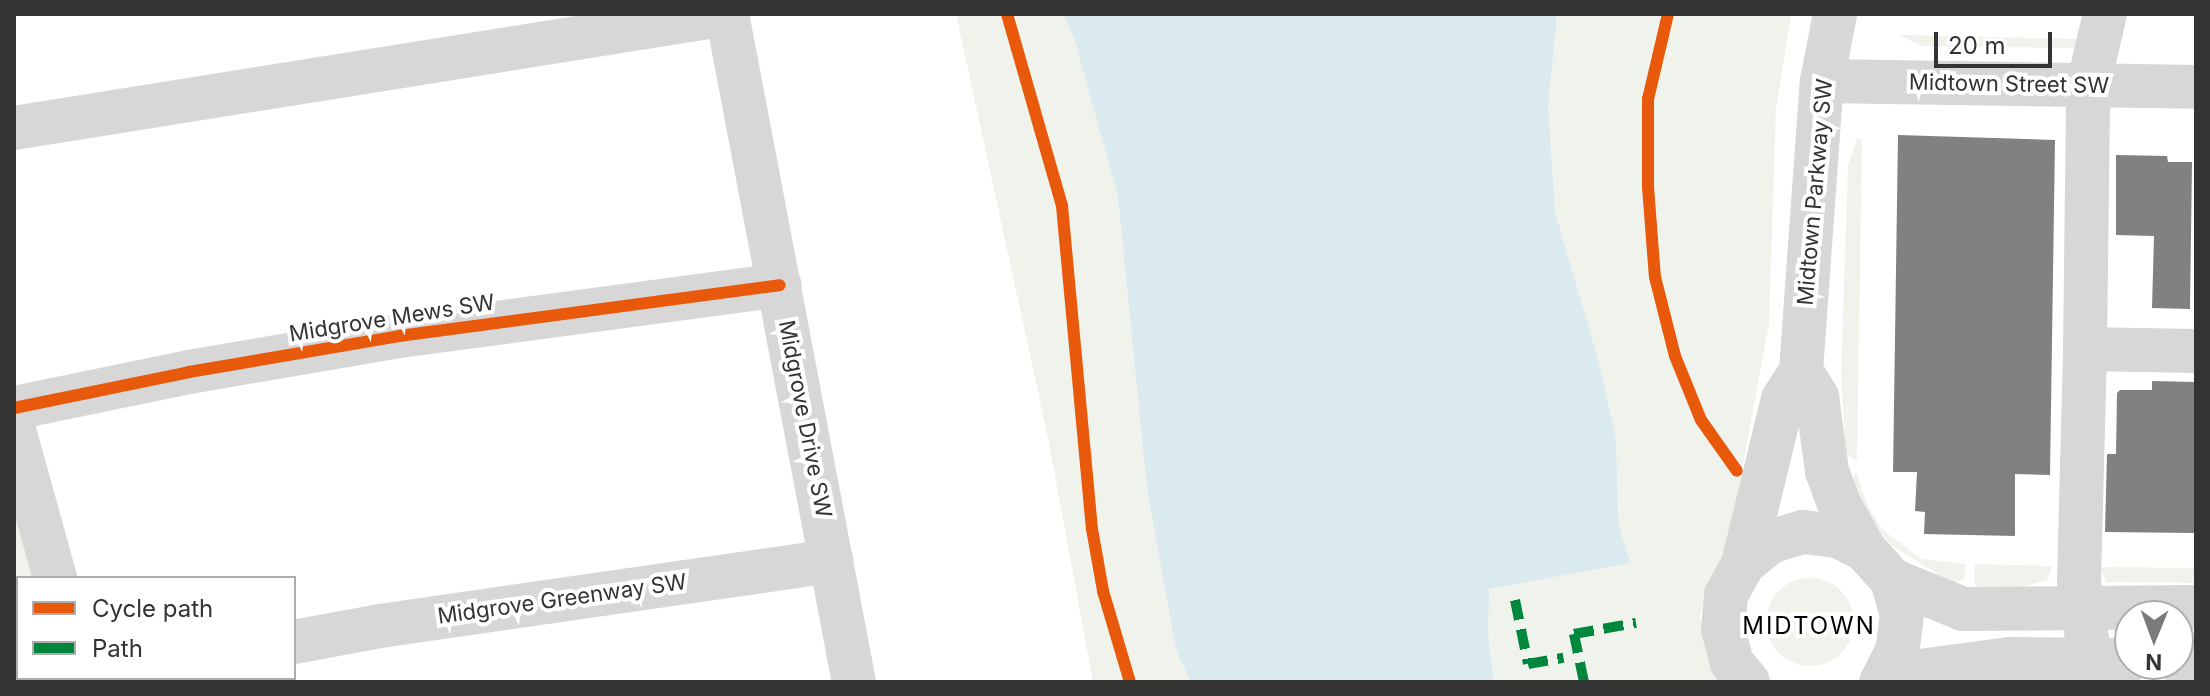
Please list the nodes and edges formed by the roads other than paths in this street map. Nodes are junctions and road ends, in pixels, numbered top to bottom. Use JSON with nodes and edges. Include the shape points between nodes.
{"nodes":[{"id":1,"x":727,"y":14,"type":"edge"},
{"id":2,"x":1835,"y":14,"type":"edge"},
{"id":3,"x":2105,"y":14,"type":"edge"},
{"id":4,"x":1822,"y":81,"type":"junction"},
{"id":5,"x":2088,"y":86,"type":"junction"},
{"id":6,"x":2196,"y":87,"type":"edge"},
{"id":7,"x":14,"y":128,"type":"edge"},
{"id":8,"x":780,"y":285,"type":"junction"},
{"id":9,"x":2085,"y":349,"type":"junction"},
{"id":10,"x":2196,"y":351,"type":"edge"},
{"id":11,"x":1801,"y":371,"type":"junction"},
{"id":12,"x":14,"y":408,"type":"edge"},
{"id":13,"x":14,"y":430,"type":"edge"},
{"id":14,"x":831,"y":561,"type":"junction"},
{"id":15,"x":1743,"y":564,"type":"junction"},
{"id":16,"x":1878,"y":565,"type":"junction"},
{"id":17,"x":54,"y":576,"type":"edge"},
{"id":18,"x":2080,"y":606,"type":"junction"},
{"id":19,"x":2196,"y":607,"type":"edge"},
{"id":20,"x":296,"y":642,"type":"edge"},
{"id":21,"x":2105,"y":667,"type":"edge"},
{"id":22,"x":854,"y":682,"type":"edge"},
{"id":23,"x":1748,"y":682,"type":"edge"},
{"id":24,"x":1881,"y":682,"type":"edge"}],
"edges":[{"from":1,"to":7,"type":"street"},
{"from":1,"to":8,"type":"street","name":"Midgrove Drive SW"},
{"from":2,"to":4,"type":"street","name":"Midtown Parkway SW"},
{"from":3,"to":5,"type":"street"},
{"from":4,"to":5,"type":"street","name":"Midtown Street SW"},
{"from":4,"to":11,"type":"street","name":"Midtown Parkway SW"},
{"from":5,"to":6,"type":"street","name":"Midtown Street SW"},
{"from":5,"to":9,"type":"street"},
{"from":8,"to":12,"type":"street","name":"Midgrove Mews SW","via":[[399,336]]},
{"from":8,"to":14,"type":"street","name":"Midgrove Drive SW"},
{"from":9,"to":10,"type":"street"},
{"from":9,"to":18,"type":"street"},
{"from":11,"to":15,"type":"street","name":"Midtown Parkway SW","via":[[1783,399]]},
{"from":11,"to":16,"type":"street","via":[[1817,397],[1827,471],[1840,506]]},
{"from":13,"to":17,"type":"street"},
{"from":14,"to":20,"type":"street","name":"Midgrove Greenway SW"},
{"from":14,"to":22,"type":"street","name":"Midgrove Drive SW"},
{"from":15,"to":16,"type":"street","via":[[1770,542],[1803,532],[1838,536]]},
{"from":15,"to":23,"type":"street","name":"Midtown Parkway SW","via":[[1726,595],[1723,630],[1732,663]]},
{"from":16,"to":18,"type":"street","via":[[1963,609]]},
{"from":16,"to":24,"type":"street","via":[[1902,614],[1898,649]]},
{"from":18,"to":19,"type":"street"},
{"from":18,"to":21,"type":"street"},
{"from":21,"to":24,"type":"street","via":[[2009,659]]}]}
